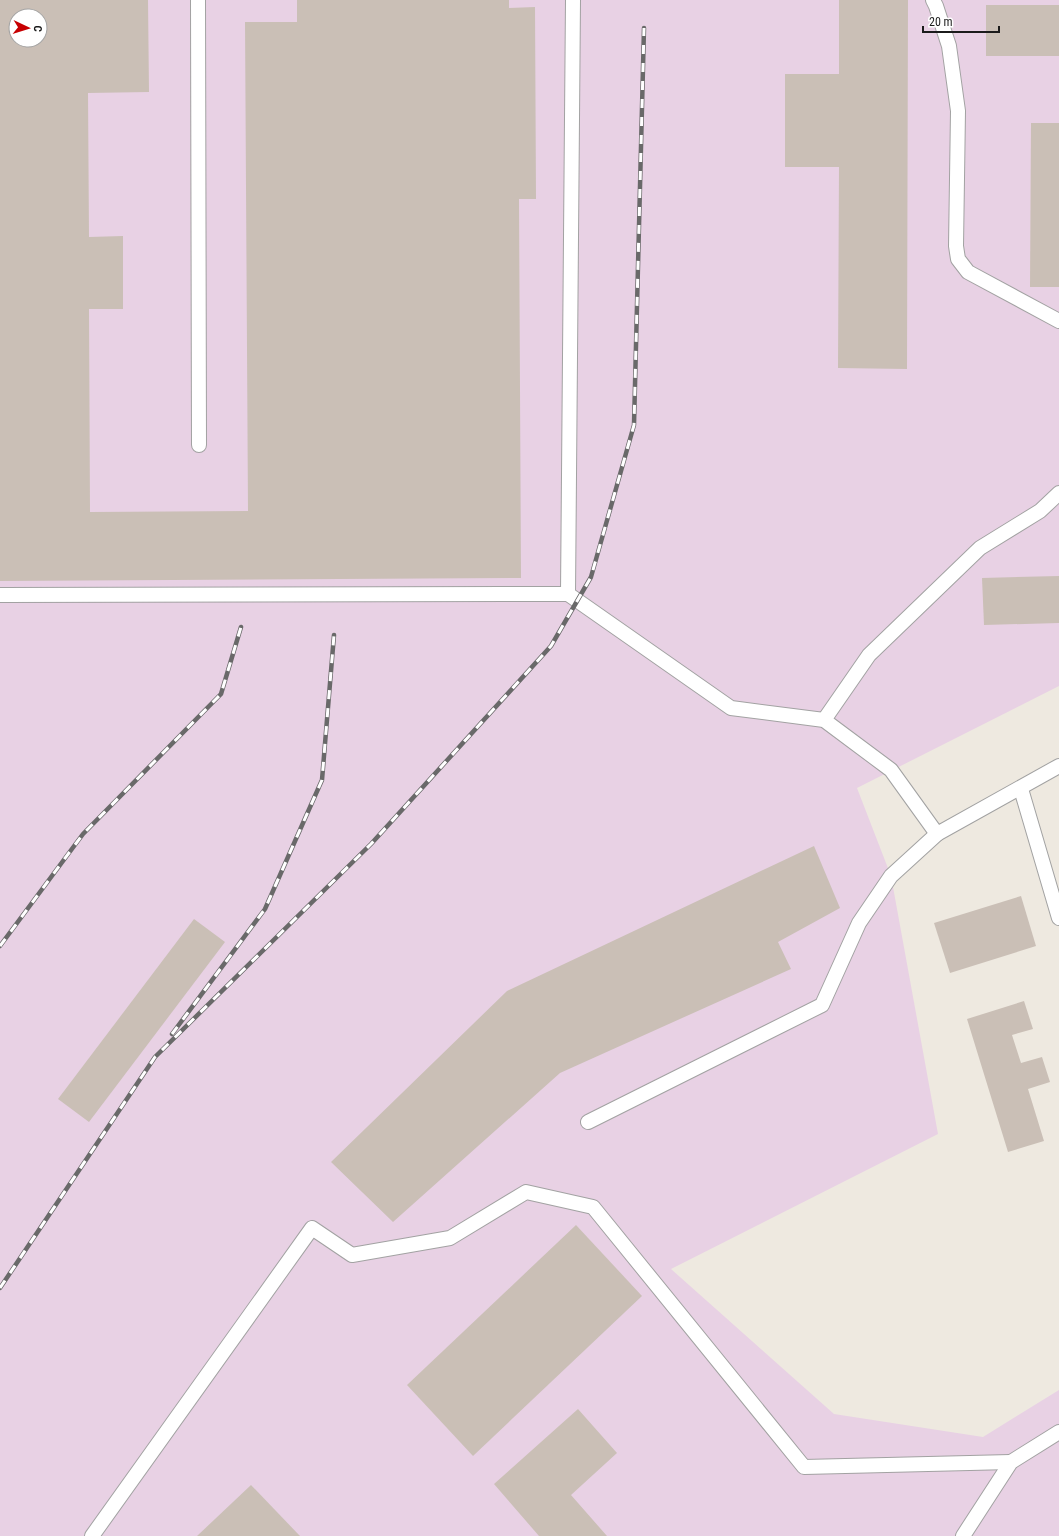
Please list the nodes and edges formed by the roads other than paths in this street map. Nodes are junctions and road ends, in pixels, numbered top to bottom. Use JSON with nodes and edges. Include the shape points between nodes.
{"nodes":[{"id":1,"x":198,"y":0,"type":"edge"},
{"id":2,"x":573,"y":0,"type":"edge"},
{"id":3,"x":933,"y":0,"type":"edge"},
{"id":4,"x":1059,"y":320,"type":"edge"},
{"id":5,"x":199,"y":445,"type":"dead end"},
{"id":6,"x":1059,"y":493,"type":"edge"},
{"id":7,"x":568,"y":594,"type":"junction"},
{"id":8,"x":0,"y":595,"type":"edge"},
{"id":9,"x":824,"y":720,"type":"junction"},
{"id":10,"x":1059,"y":766,"type":"edge"},
{"id":11,"x":1021,"y":789,"type":"junction"},
{"id":12,"x":937,"y":834,"type":"junction"},
{"id":13,"x":1054,"y":882,"type":"edge"},
{"id":14,"x":1059,"y":918,"type":"edge"},
{"id":15,"x":588,"y":1122,"type":"dead end"},
{"id":16,"x":1059,"y":1432,"type":"edge"},
{"id":17,"x":1011,"y":1462,"type":"junction"},
{"id":18,"x":92,"y":1536,"type":"edge"},
{"id":19,"x":963,"y":1536,"type":"edge"}],
"edges":[{"from":1,"to":5,"type":"lane"},
{"from":2,"to":7,"type":"lane"},
{"from":3,"to":4,"type":"lane","via":[[949,46],[958,111],[958,259],[968,272]]},
{"from":6,"to":9,"type":"lane","via":[[1040,511],[974,553],[869,655]]},
{"from":7,"to":8,"type":"lane"},
{"from":7,"to":9,"type":"lane","via":[[731,708]]},
{"from":9,"to":12,"type":"lane","via":[[891,770]]},
{"from":10,"to":11,"type":"lane"},
{"from":11,"to":12,"type":"lane"},
{"from":11,"to":13,"type":"lane"},
{"from":12,"to":15,"type":"lane","via":[[891,876],[859,923],[822,1005]]},
{"from":13,"to":14,"type":"lane"},
{"from":16,"to":17,"type":"lane"},
{"from":17,"to":18,"type":"lane","via":[[804,1467],[593,1207],[526,1192],[450,1238],[352,1256],[312,1228]]},
{"from":17,"to":19,"type":"lane"}]}
